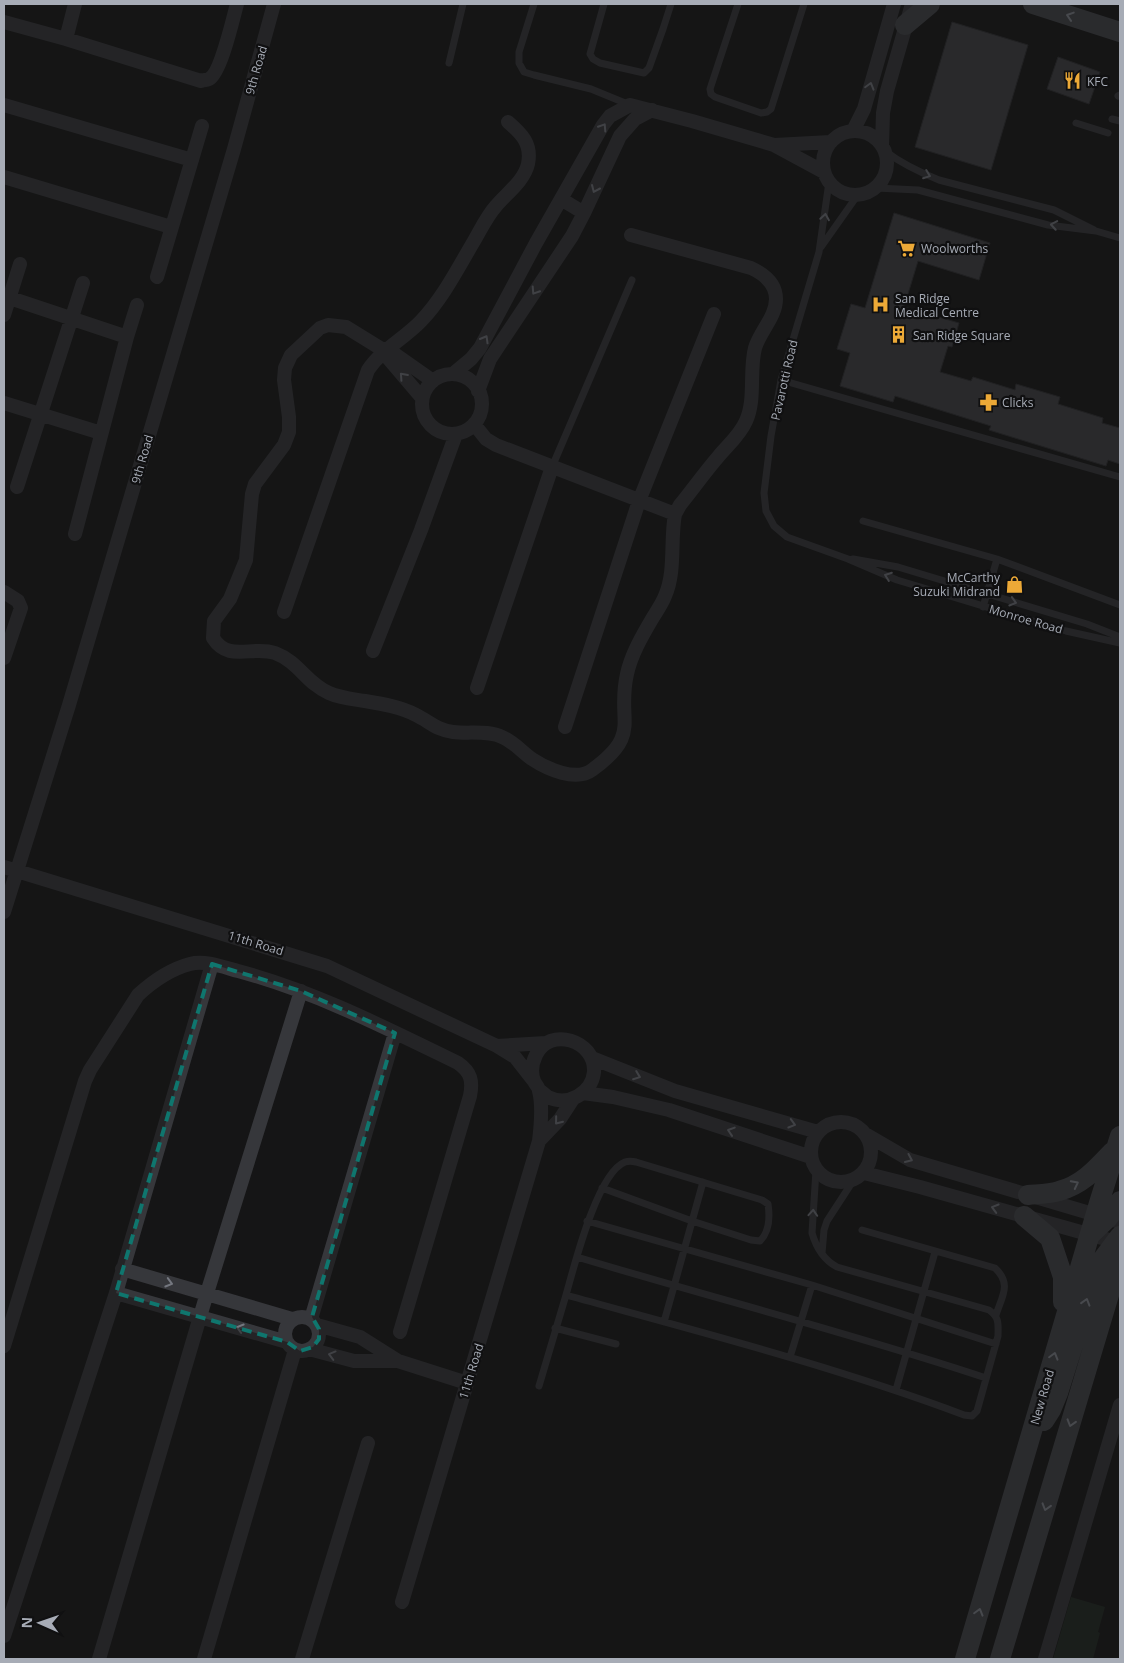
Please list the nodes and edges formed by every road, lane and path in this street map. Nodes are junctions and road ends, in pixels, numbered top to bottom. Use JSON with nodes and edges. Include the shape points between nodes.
{"nodes":[{"id":1,"x":75,"y":4,"type":"edge"},
{"id":2,"x":237,"y":4,"type":"edge"},
{"id":3,"x":274,"y":4,"type":"edge"},
{"id":4,"x":463,"y":4,"type":"edge"},
{"id":5,"x":534,"y":4,"type":"edge"},
{"id":6,"x":604,"y":4,"type":"edge"},
{"id":7,"x":670,"y":4,"type":"edge"},
{"id":8,"x":738,"y":4,"type":"edge"},
{"id":9,"x":804,"y":4,"type":"edge"},
{"id":10,"x":894,"y":4,"type":"edge"},
{"id":11,"x":912,"y":4,"type":"edge"},
{"id":12,"x":930,"y":4,"type":"edge"},
{"id":13,"x":1033,"y":4,"type":"edge"},
{"id":14,"x":4,"y":22,"type":"edge"},
{"id":15,"x":905,"y":25,"type":"junction"},
{"id":16,"x":1120,"y":32,"type":"edge"},
{"id":17,"x":66,"y":39,"type":"junction"},
{"id":18,"x":449,"y":63,"type":"dead end"},
{"id":19,"x":4,"y":105,"type":"edge"},
{"id":20,"x":630,"y":105,"type":"junction"},
{"id":21,"x":652,"y":110,"type":"junction"},
{"id":22,"x":1112,"y":119,"type":"dead end"},
{"id":23,"x":1120,"y":121,"type":"edge"},
{"id":24,"x":508,"y":122,"type":"dead end"},
{"id":25,"x":1076,"y":123,"type":"dead end"},
{"id":26,"x":202,"y":126,"type":"dead end"},
{"id":27,"x":853,"y":131,"type":"junction"},
{"id":28,"x":1108,"y":133,"type":"dead end"},
{"id":29,"x":831,"y":142,"type":"junction"},
{"id":30,"x":774,"y":145,"type":"junction"},
{"id":31,"x":591,"y":147,"type":"junction"},
{"id":32,"x":883,"y":148,"type":"junction"},
{"id":33,"x":610,"y":156,"type":"junction"},
{"id":34,"x":192,"y":160,"type":"junction"},
{"id":35,"x":4,"y":177,"type":"edge"},
{"id":36,"x":826,"y":177,"type":"junction"},
{"id":37,"x":876,"y":188,"type":"junction"},
{"id":38,"x":857,"y":196,"type":"junction"},
{"id":39,"x":561,"y":199,"type":"junction"},
{"id":40,"x":584,"y":213,"type":"junction"},
{"id":41,"x":171,"y":227,"type":"junction"},
{"id":42,"x":1096,"y":231,"type":"junction"},
{"id":43,"x":631,"y":235,"type":"dead end"},
{"id":44,"x":1120,"y":238,"type":"edge"},
{"id":45,"x":819,"y":252,"type":"junction"},
{"id":46,"x":529,"y":257,"type":"junction"},
{"id":47,"x":20,"y":264,"type":"dead end"},
{"id":48,"x":550,"y":269,"type":"junction"},
{"id":49,"x":157,"y":277,"type":"dead end"},
{"id":50,"x":632,"y":280,"type":"dead end"},
{"id":51,"x":83,"y":283,"type":"dead end"},
{"id":52,"x":6,"y":297,"type":"edge"},
{"id":53,"x":137,"y":305,"type":"dead end"},
{"id":54,"x":714,"y":314,"type":"dead end"},
{"id":55,"x":4,"y":315,"type":"edge"},
{"id":56,"x":71,"y":319,"type":"junction"},
{"id":57,"x":127,"y":336,"type":"junction"},
{"id":58,"x":383,"y":351,"type":"junction"},
{"id":59,"x":453,"y":374,"type":"junction"},
{"id":60,"x":781,"y":380,"type":"junction"},
{"id":61,"x":433,"y":381,"type":"junction"},
{"id":62,"x":478,"y":391,"type":"junction"},
{"id":63,"x":422,"y":398,"type":"junction"},
{"id":64,"x":4,"y":403,"type":"edge"},
{"id":65,"x":40,"y":414,"type":"junction"},
{"id":66,"x":474,"y":424,"type":"junction"},
{"id":67,"x":101,"y":433,"type":"junction"},
{"id":68,"x":456,"y":434,"type":"junction"},
{"id":69,"x":552,"y":466,"type":"junction"},
{"id":70,"x":1120,"y":477,"type":"edge"},
{"id":71,"x":17,"y":487,"type":"dead end"},
{"id":72,"x":640,"y":501,"type":"junction"},
{"id":73,"x":766,"y":511,"type":"joint"},
{"id":74,"x":675,"y":514,"type":"junction"},
{"id":75,"x":863,"y":521,"type":"dead end"},
{"id":76,"x":75,"y":534,"type":"dead end"},
{"id":77,"x":848,"y":558,"type":"junction"},
{"id":78,"x":997,"y":560,"type":"junction"},
{"id":79,"x":4,"y":592,"type":"edge"},
{"id":80,"x":987,"y":594,"type":"junction"},
{"id":81,"x":1120,"y":605,"type":"edge"},
{"id":82,"x":983,"y":607,"type":"junction"},
{"id":83,"x":284,"y":612,"type":"dead end"},
{"id":84,"x":1120,"y":637,"type":"edge"},
{"id":85,"x":1120,"y":643,"type":"edge"},
{"id":86,"x":373,"y":650,"type":"dead end"},
{"id":87,"x":4,"y":658,"type":"edge"},
{"id":88,"x":477,"y":688,"type":"dead end"},
{"id":89,"x":566,"y":726,"type":"dead end"},
{"id":90,"x":10,"y":869,"type":"edge"},
{"id":91,"x":4,"y":912,"type":"edge"},
{"id":92,"x":212,"y":964,"type":"junction"},
{"id":93,"x":301,"y":991,"type":"junction"},
{"id":94,"x":395,"y":1033,"type":"junction"},
{"id":95,"x":546,"y":1043,"type":"junction"},
{"id":96,"x":497,"y":1046,"type":"junction"},
{"id":97,"x":592,"y":1058,"type":"junction"},
{"id":98,"x":536,"y":1085,"type":"junction"},
{"id":99,"x":578,"y":1096,"type":"junction"},
{"id":100,"x":818,"y":1132,"type":"junction"},
{"id":101,"x":866,"y":1135,"type":"junction"},
{"id":102,"x":539,"y":1140,"type":"junction"},
{"id":103,"x":1119,"y":1141,"type":"edge"},
{"id":104,"x":813,"y":1164,"type":"junction"},
{"id":105,"x":858,"y":1177,"type":"junction"},
{"id":106,"x":703,"y":1182,"type":"junction"},
{"id":107,"x":602,"y":1188,"type":"junction"},
{"id":108,"x":1028,"y":1195,"type":"junction"},
{"id":109,"x":1120,"y":1201,"type":"edge"},
{"id":110,"x":1024,"y":1216,"type":"junction"},
{"id":111,"x":1108,"y":1218,"type":"edge"},
{"id":112,"x":588,"y":1221,"type":"junction"},
{"id":113,"x":692,"y":1221,"type":"junction"},
{"id":114,"x":862,"y":1230,"type":"dead end"},
{"id":115,"x":1090,"y":1235,"type":"junction"},
{"id":116,"x":1119,"y":1244,"type":"edge"},
{"id":117,"x":684,"y":1250,"type":"junction"},
{"id":118,"x":935,"y":1252,"type":"junction"},
{"id":119,"x":822,"y":1254,"type":"junction"},
{"id":120,"x":577,"y":1257,"type":"junction"},
{"id":121,"x":122,"y":1269,"type":"junction"},
{"id":122,"x":812,"y":1285,"type":"junction"},
{"id":123,"x":674,"y":1286,"type":"junction"},
{"id":124,"x":923,"y":1291,"type":"junction"},
{"id":125,"x":116,"y":1293,"type":"junction"},
{"id":126,"x":207,"y":1293,"type":"junction"},
{"id":127,"x":566,"y":1295,"type":"junction"},
{"id":128,"x":996,"y":1315,"type":"junction"},
{"id":129,"x":201,"y":1316,"type":"junction"},
{"id":130,"x":916,"y":1318,"type":"junction"},
{"id":131,"x":292,"y":1319,"type":"junction"},
{"id":132,"x":801,"y":1321,"type":"junction"},
{"id":133,"x":314,"y":1322,"type":"junction"},
{"id":134,"x":664,"y":1322,"type":"junction"},
{"id":135,"x":1063,"y":1324,"type":"junction"},
{"id":136,"x":555,"y":1328,"type":"junction"},
{"id":137,"x":400,"y":1332,"type":"dead end"},
{"id":138,"x":616,"y":1344,"type":"dead end"},
{"id":139,"x":996,"y":1344,"type":"junction"},
{"id":140,"x":4,"y":1346,"type":"edge"},
{"id":141,"x":297,"y":1347,"type":"junction"},
{"id":142,"x":907,"y":1352,"type":"junction"},
{"id":143,"x":790,"y":1357,"type":"junction"},
{"id":144,"x":398,"y":1361,"type":"junction"},
{"id":145,"x":986,"y":1378,"type":"junction"},
{"id":146,"x":467,"y":1383,"type":"junction"},
{"id":147,"x":539,"y":1386,"type":"dead end"},
{"id":148,"x":896,"y":1390,"type":"junction"},
{"id":149,"x":1120,"y":1405,"type":"edge"},
{"id":150,"x":368,"y":1443,"type":"dead end"},
{"id":151,"x":1028,"y":1443,"type":"junction"},
{"id":152,"x":402,"y":1602,"type":"dead end"},
{"id":153,"x":4,"y":1636,"type":"edge"},
{"id":154,"x":99,"y":1659,"type":"edge"},
{"id":155,"x":204,"y":1659,"type":"edge"},
{"id":156,"x":302,"y":1659,"type":"edge"},
{"id":157,"x":965,"y":1659,"type":"edge"},
{"id":158,"x":1000,"y":1659,"type":"edge"},
{"id":159,"x":1045,"y":1659,"type":"edge"}],
"edges":[{"from":1,"to":17,"type":"street"},
{"from":2,"to":17,"type":"street","via":[[221,60],[209,80],[190,79]]},
{"from":3,"to":90,"type":"street","name":"9th Road","via":[[74,686]]},
{"from":4,"to":18,"type":"lane"},
{"from":5,"to":20,"type":"lane","via":[[519,52],[519,64],[524,72],[591,89]]},
{"from":6,"to":7,"type":"lane","via":[[590,54],[592,60],[644,73],[649,68]]},
{"from":8,"to":9,"type":"lane","via":[[710,90],[715,97],[761,113],[771,109]]},
{"from":27,"to":10,"type":"street","one_way":true,"via":[[864,109]]},
{"from":11,"to":15,"type":"street"},
{"from":12,"to":15,"type":"main road"},
{"from":16,"to":13,"type":"main road","one_way":true},
{"from":14,"to":17,"type":"street"},
{"from":15,"to":32,"type":"street","via":[[886,91]]},
{"from":19,"to":34,"type":"street"},
{"from":20,"to":21,"type":"street"},
{"from":31,"to":20,"type":"street","one_way":true,"via":[[610,116]]},
{"from":21,"to":30,"type":"street"},
{"from":21,"to":33,"type":"street","via":[[628,125]]},
{"from":22,"to":23,"type":"lane"},
{"from":24,"to":58,"type":"street","via":[[524,137],[529,147],[525,172],[491,212],[431,309],[410,332]]},
{"from":25,"to":28,"type":"lane"},
{"from":26,"to":34,"type":"street"},
{"from":27,"to":29,"type":"street","via":[[837,136]]},
{"from":27,"to":32,"type":"street","via":[[870,135]]},
{"from":29,"to":30,"type":"street"},
{"from":29,"to":36,"type":"street","via":[[823,162]]},
{"from":30,"to":36,"type":"street"},
{"from":31,"to":33,"type":"street"},
{"from":31,"to":39,"type":"street"},
{"from":32,"to":37,"type":"street","via":[[886,171]]},
{"from":32,"to":42,"type":"lane","one_way":true,"via":[[921,173],[1054,210]]},
{"from":33,"to":40,"type":"street","one_way":true},
{"from":34,"to":41,"type":"street"},
{"from":35,"to":41,"type":"street"},
{"from":36,"to":38,"type":"street","via":[[837,190]]},
{"from":45,"to":36,"type":"lane","name":"Pavarotti Road","one_way":true},
{"from":37,"to":38,"type":"street"},
{"from":42,"to":37,"type":"lane","one_way":true,"via":[[1048,225],[918,190]]},
{"from":38,"to":45,"type":"lane","name":"Pavarotti Road"},
{"from":39,"to":40,"type":"street"},
{"from":39,"to":46,"type":"street"},
{"from":40,"to":48,"type":"street"},
{"from":41,"to":49,"type":"street"},
{"from":42,"to":44,"type":"lane"},
{"from":43,"to":74,"type":"street","via":[[751,268],[769,279],[776,298],[756,348],[750,410],[746,420]]},
{"from":45,"to":60,"type":"lane","name":"Pavarotti Road"},
{"from":46,"to":48,"type":"street"},
{"from":59,"to":46,"type":"street","one_way":true,"via":[[480,348]]},
{"from":47,"to":52,"type":"street"},
{"from":48,"to":62,"type":"street","one_way":true,"via":[[490,359]]},
{"from":50,"to":69,"type":"lane"},
{"from":51,"to":56,"type":"street"},
{"from":52,"to":55,"type":"street"},
{"from":52,"to":56,"type":"street"},
{"from":53,"to":57,"type":"street"},
{"from":54,"to":72,"type":"street"},
{"from":56,"to":57,"type":"street"},
{"from":56,"to":65,"type":"street"},
{"from":57,"to":67,"type":"street"},
{"from":58,"to":61,"type":"street"},
{"from":63,"to":58,"type":"street","one_way":true},
{"from":58,"to":74,"type":"street","via":[[346,326],[337,324],[320,328],[291,355],[284,368],[289,432],[284,445],[255,484],[246,560],[230,599],[214,621],[213,638],[222,649],[272,652],[294,663],[310,682],[332,694],[390,706],[451,732],[501,736],[531,759],[563,773],[590,772],[614,752],[624,735],[627,673],[633,655],[665,596],[670,576]]},
{"from":58,"to":83,"type":"street","via":[[365,378]]},
{"from":59,"to":61,"type":"street"},
{"from":59,"to":62,"type":"street","via":[[468,379]]},
{"from":60,"to":70,"type":"lane"},
{"from":60,"to":73,"type":"lane","name":"Pavarotti Road","via":[[766,473]]},
{"from":61,"to":63,"type":"street"},
{"from":62,"to":66,"type":"street","via":[[481,408]]},
{"from":63,"to":68,"type":"street","via":[[428,422],[440,432]]},
{"from":64,"to":65,"type":"street"},
{"from":65,"to":67,"type":"street"},
{"from":65,"to":71,"type":"street"},
{"from":66,"to":68,"type":"street"},
{"from":66,"to":69,"type":"street","via":[[490,442]]},
{"from":67,"to":76,"type":"street"},
{"from":68,"to":86,"type":"street"},
{"from":69,"to":72,"type":"street"},
{"from":69,"to":88,"type":"street"},
{"from":72,"to":74,"type":"street"},
{"from":72,"to":89,"type":"street"},
{"from":73,"to":77,"type":"lane","name":"Monroe Road","via":[[774,526],[787,537]]},
{"from":75,"to":78,"type":"lane"},
{"from":77,"to":80,"type":"lane","name":"Monroe Road","via":[[898,567]]},
{"from":82,"to":77,"type":"lane","name":"Monroe Road","one_way":true,"via":[[897,580]]},
{"from":78,"to":80,"type":"lane"},
{"from":78,"to":81,"type":"lane"},
{"from":79,"to":87,"type":"street","via":[[18,601],[21,608]]},
{"from":80,"to":82,"type":"lane"},
{"from":80,"to":84,"type":"lane","name":"Monroe Road","one_way":true},
{"from":82,"to":85,"type":"lane","name":"Monroe Road"},
{"from":90,"to":91,"type":"street","name":"9th Road"},
{"from":90,"to":96,"type":"street","name":"11th Road","via":[[327,966]]},
{"from":92,"to":93,"type":"street"},
{"from":92,"to":121,"type":"street"},
{"from":92,"to":140,"type":"street","via":[[189,964],[148,986],[138,995],[90,1070]]},
{"from":93,"to":94,"type":"street"},
{"from":93,"to":126,"type":"street"},
{"from":94,"to":133,"type":"street"},
{"from":94,"to":137,"type":"street","via":[[466,1069],[472,1086]]},
{"from":95,"to":96,"type":"street","name":"11th Road"},
{"from":95,"to":97,"type":"street","via":[[559,1038],[572,1040],[584,1047]]},
{"from":95,"to":98,"type":"street","via":[[536,1053],[532,1066]]},
{"from":96,"to":98,"type":"street","name":"11th Road","via":[[515,1057]]},
{"from":97,"to":99,"type":"street","via":[[594,1071],[591,1083]]},
{"from":97,"to":100,"type":"street","one_way":true,"via":[[675,1091]]},
{"from":98,"to":99,"type":"street","via":[[549,1098],[561,1101]]},
{"from":98,"to":102,"type":"street","name":"11th Road","via":[[541,1128]]},
{"from":99,"to":102,"type":"street","name":"11th Road","one_way":true},
{"from":104,"to":99,"type":"street","one_way":true,"via":[[669,1110],[613,1096]]},
{"from":100,"to":101,"type":"street","via":[[830,1124],[843,1122],[856,1126]]},
{"from":100,"to":104,"type":"street","via":[[812,1144]]},
{"from":101,"to":105,"type":"street","via":[[872,1148],[871,1161]]},
{"from":101,"to":108,"type":"street","one_way":true,"via":[[910,1160]]},
{"from":102,"to":146,"type":"street","name":"11th Road"},
{"from":108,"to":103,"type":"main road","one_way":true,"via":[[1059,1191],[1077,1184],[1092,1174]]},
{"from":103,"to":111,"type":"main road"},
{"from":104,"to":105,"type":"street","via":[[826,1179],[839,1184]]},
{"from":119,"to":104,"type":"lane","one_way":true,"via":[[812,1233]]},
{"from":110,"to":105,"type":"street","one_way":true,"via":[[904,1182]]},
{"from":105,"to":119,"type":"lane","via":[[824,1230]]},
{"from":106,"to":107,"type":"lane","via":[[626,1161],[618,1166]]},
{"from":106,"to":113,"type":"lane"},
{"from":106,"to":113,"type":"lane","via":[[768,1204],[766,1235],[760,1241],[751,1240]]},
{"from":107,"to":112,"type":"lane"},
{"from":107,"to":113,"type":"lane"},
{"from":108,"to":111,"type":"street"},
{"from":109,"to":111,"type":"main road"},
{"from":110,"to":115,"type":"street"},
{"from":110,"to":135,"type":"main road","via":[[1050,1238],[1059,1262],[1063,1277]]},
{"from":111,"to":115,"type":"main road"},
{"from":112,"to":117,"type":"lane"},
{"from":112,"to":120,"type":"lane"},
{"from":113,"to":117,"type":"lane"},
{"from":114,"to":118,"type":"lane"},
{"from":115,"to":116,"type":"street"},
{"from":115,"to":135,"type":"main road","name":"New Road"},
{"from":151,"to":116,"type":"main road","one_way":true,"via":[[1058,1394],[1102,1260]]},
{"from":116,"to":158,"type":"main road","one_way":true},
{"from":117,"to":122,"type":"lane"},
{"from":117,"to":123,"type":"lane"},
{"from":118,"to":124,"type":"lane"},
{"from":118,"to":128,"type":"lane","via":[[995,1268],[1003,1276],[1006,1284]]},
{"from":119,"to":124,"type":"lane","via":[[836,1267]]},
{"from":120,"to":123,"type":"lane"},
{"from":120,"to":127,"type":"lane"},
{"from":121,"to":125,"type":"street"},
{"from":121,"to":126,"type":"street","one_way":true},
{"from":122,"to":130,"type":"lane"},
{"from":122,"to":132,"type":"lane"},
{"from":123,"to":132,"type":"lane"},
{"from":123,"to":134,"type":"lane"},
{"from":124,"to":128,"type":"lane","via":[[989,1310]]},
{"from":124,"to":130,"type":"lane"},
{"from":125,"to":129,"type":"street"},
{"from":125,"to":153,"type":"street"},
{"from":126,"to":129,"type":"street"},
{"from":126,"to":131,"type":"street"},
{"from":127,"to":134,"type":"lane"},
{"from":127,"to":136,"type":"lane"},
{"from":128,"to":139,"type":"lane"},
{"from":141,"to":129,"type":"street","one_way":true},
{"from":129,"to":154,"type":"street"},
{"from":130,"to":139,"type":"lane"},
{"from":130,"to":142,"type":"lane"},
{"from":131,"to":133,"type":"street","via":[[302,1316]]},
{"from":131,"to":141,"type":"street","via":[[286,1327],[285,1337]]},
{"from":132,"to":142,"type":"lane"},
{"from":132,"to":143,"type":"lane"},
{"from":133,"to":141,"type":"street","via":[[319,1329],[319,1339],[313,1347]]},
{"from":133,"to":144,"type":"street","via":[[360,1337]]},
{"from":134,"to":143,"type":"lane"},
{"from":151,"to":135,"type":"main road","name":"New Road","one_way":true},
{"from":136,"to":138,"type":"lane"},
{"from":136,"to":147,"type":"lane"},
{"from":139,"to":145,"type":"lane"},
{"from":144,"to":141,"type":"street","one_way":true,"via":[[354,1361]]},
{"from":141,"to":155,"type":"street"},
{"from":142,"to":145,"type":"lane"},
{"from":142,"to":148,"type":"lane"},
{"from":143,"to":148,"type":"lane"},
{"from":144,"to":146,"type":"street"},
{"from":145,"to":148,"type":"lane","via":[[977,1411],[972,1416]]},
{"from":146,"to":152,"type":"street","name":"11th Road"},
{"from":149,"to":159,"type":"street"},
{"from":150,"to":156,"type":"street"},
{"from":157,"to":151,"type":"main road","name":"New Road","one_way":true}]}
